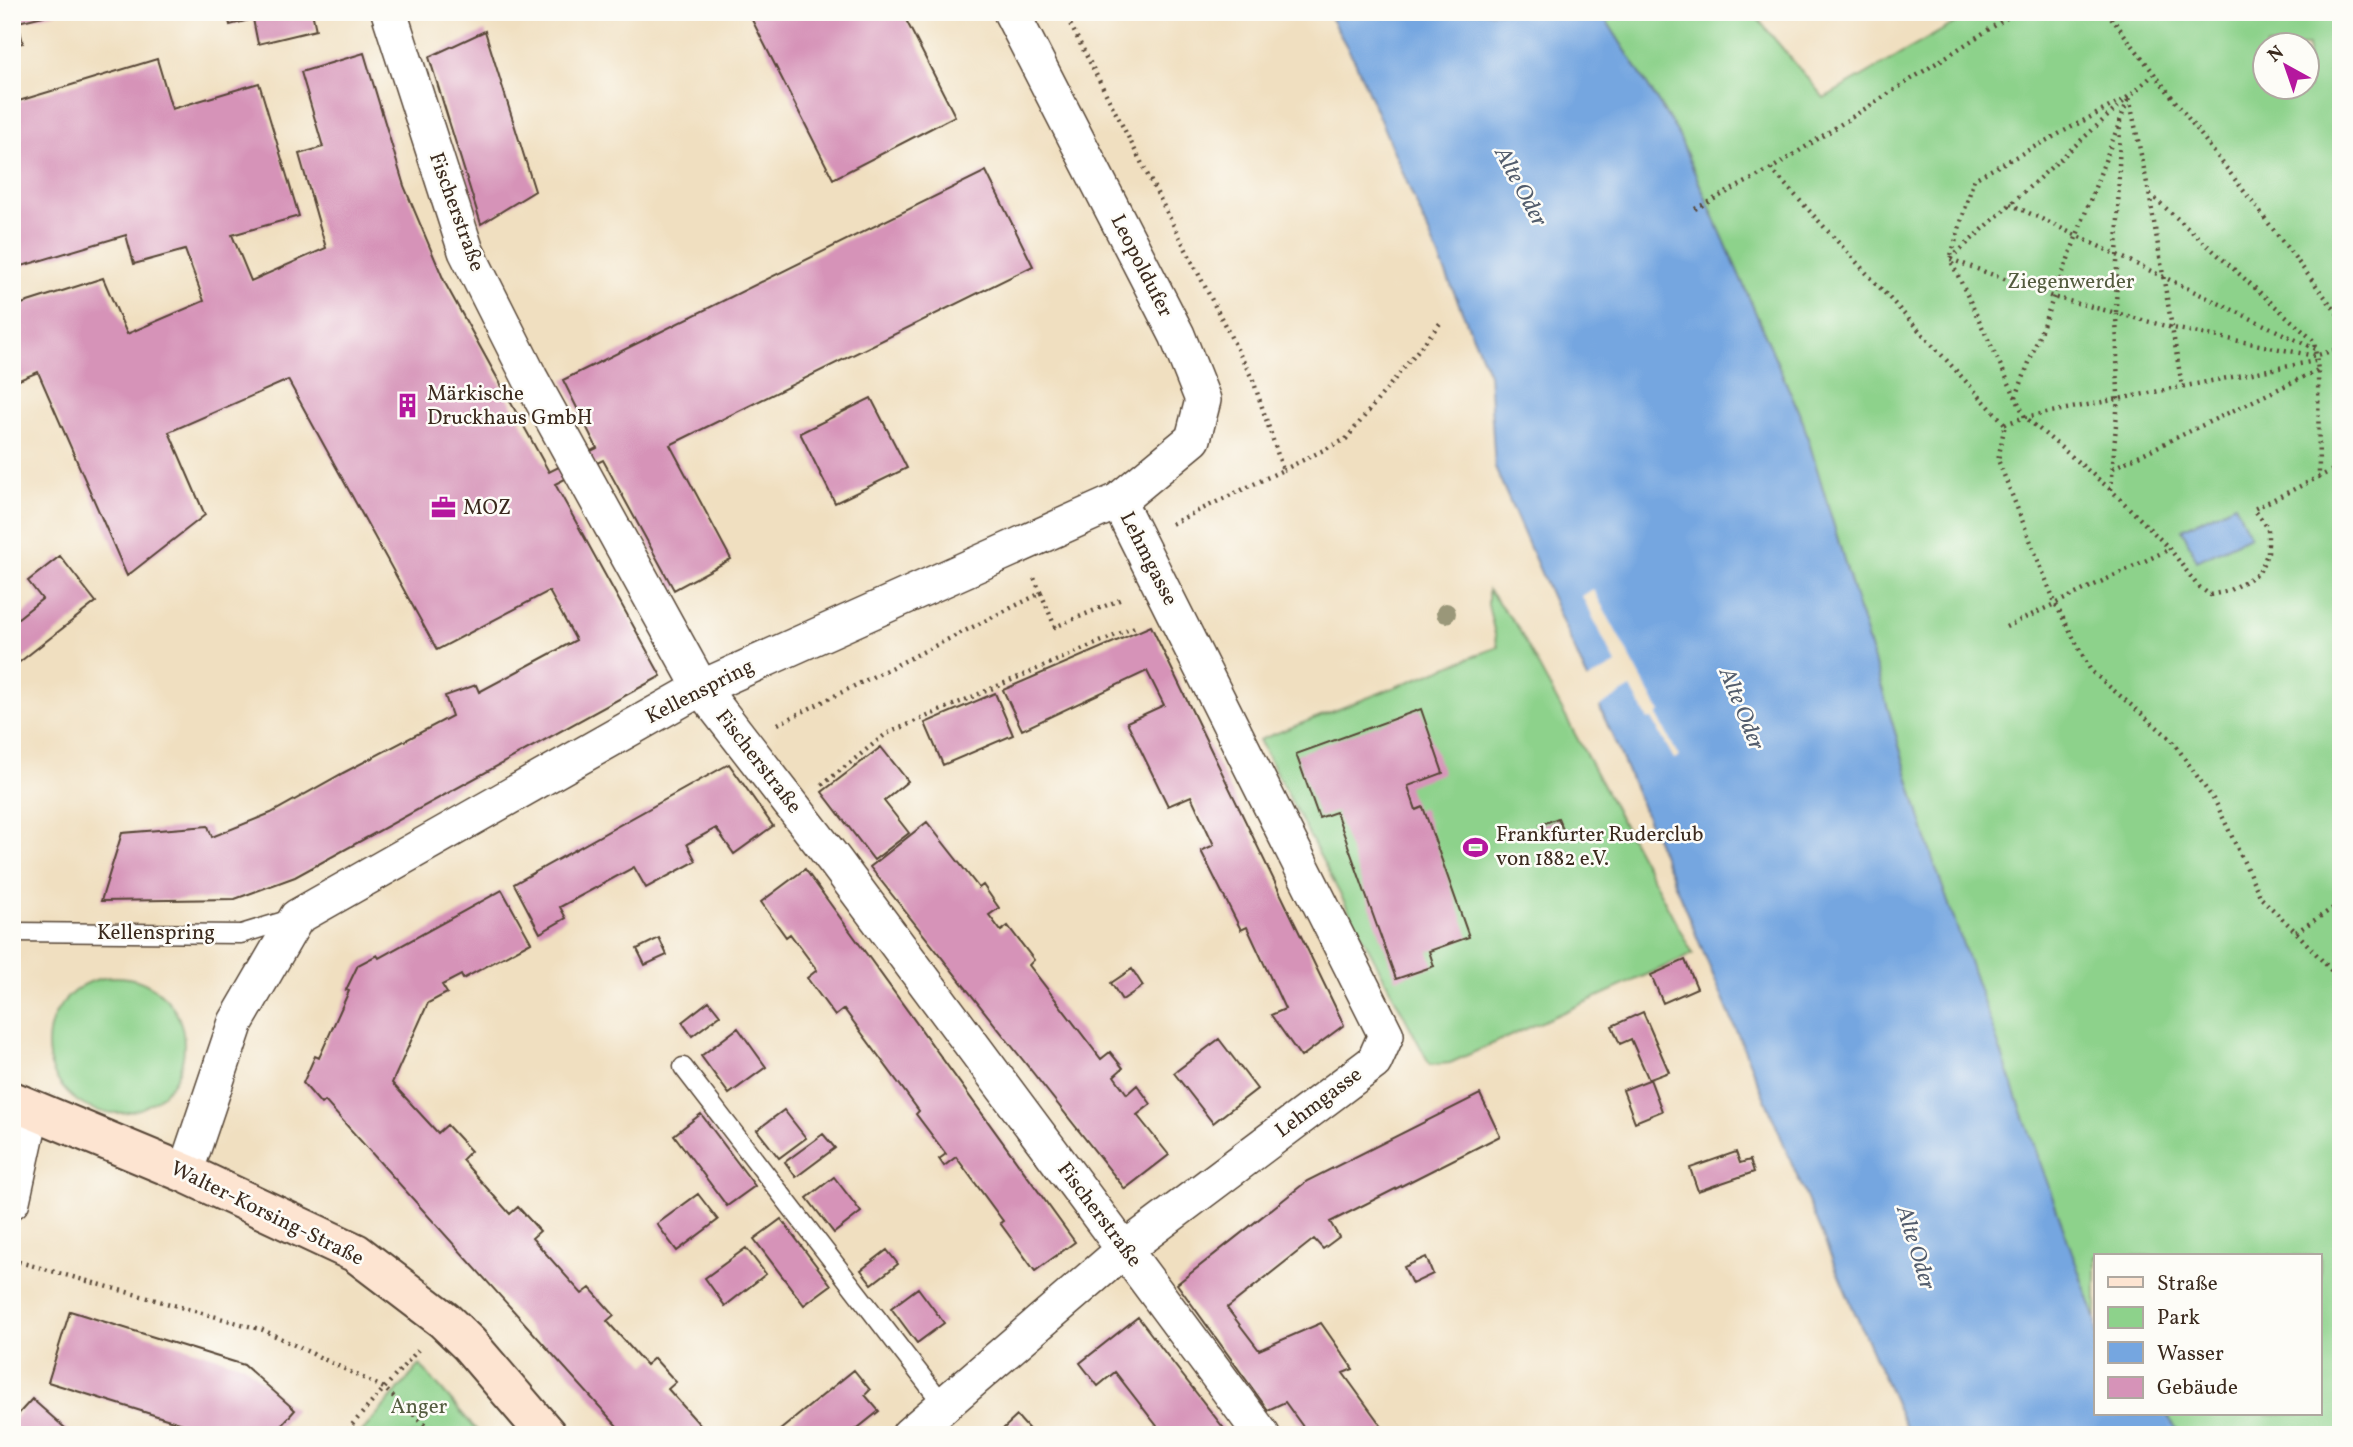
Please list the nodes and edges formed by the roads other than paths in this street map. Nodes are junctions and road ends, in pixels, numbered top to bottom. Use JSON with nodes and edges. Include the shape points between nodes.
{"nodes":[{"id":1,"x":389,"y":12,"type":"edge"},
{"id":2,"x":1011,"y":12,"type":"edge"},
{"id":3,"x":1118,"y":500,"type":"junction"},
{"id":4,"x":701,"y":688,"type":"junction"},
{"id":5,"x":297,"y":917,"type":"junction"},
{"id":6,"x":12,"y":932,"type":"edge"},
{"id":7,"x":683,"y":1067,"type":"dead end"},
{"id":8,"x":22,"y":1105,"type":"edge"},
{"id":9,"x":185,"y":1173,"type":"junction"},
{"id":10,"x":12,"y":1201,"type":"edge"},
{"id":11,"x":1125,"y":1249,"type":"junction"},
{"id":12,"x":943,"y":1404,"type":"junction"},
{"id":13,"x":547,"y":1435,"type":"edge"},
{"id":14,"x":909,"y":1435,"type":"edge"},
{"id":15,"x":1262,"y":1435,"type":"edge"}],
"edges":[{"from":1,"to":4,"type":"street","name":"Fischerstraße","via":[[466,251],[536,390]]},
{"from":2,"to":3,"type":"street","name":"Leopoldufer","via":[[1177,335],[1203,400],[1192,439]]},
{"from":3,"to":4,"type":"street","name":"Kellenspring"},
{"from":3,"to":11,"type":"street","name":"Lehmgasse","via":[[1386,1035],[1374,1062]]},
{"from":4,"to":5,"type":"street","name":"Kellenspring"},
{"from":4,"to":11,"type":"street","name":"Fischerstraße"},
{"from":5,"to":6,"type":"lane","name":"Kellenspring","via":[[241,934]]},
{"from":5,"to":9,"type":"street","via":[[236,1022]]},
{"from":7,"to":12,"type":"lane"},
{"from":8,"to":9,"type":"street","name":"Walter-Korsing-Straße"},
{"from":8,"to":10,"type":"street"},
{"from":9,"to":13,"type":"street","name":"Walter-Korsing-Straße","via":[[356,1253],[444,1320]]},
{"from":11,"to":12,"type":"street","name":"Lehmgasse"},
{"from":11,"to":15,"type":"street","name":"Fischerstraße"},
{"from":12,"to":14,"type":"street","name":"Lehmgasse"}]}
